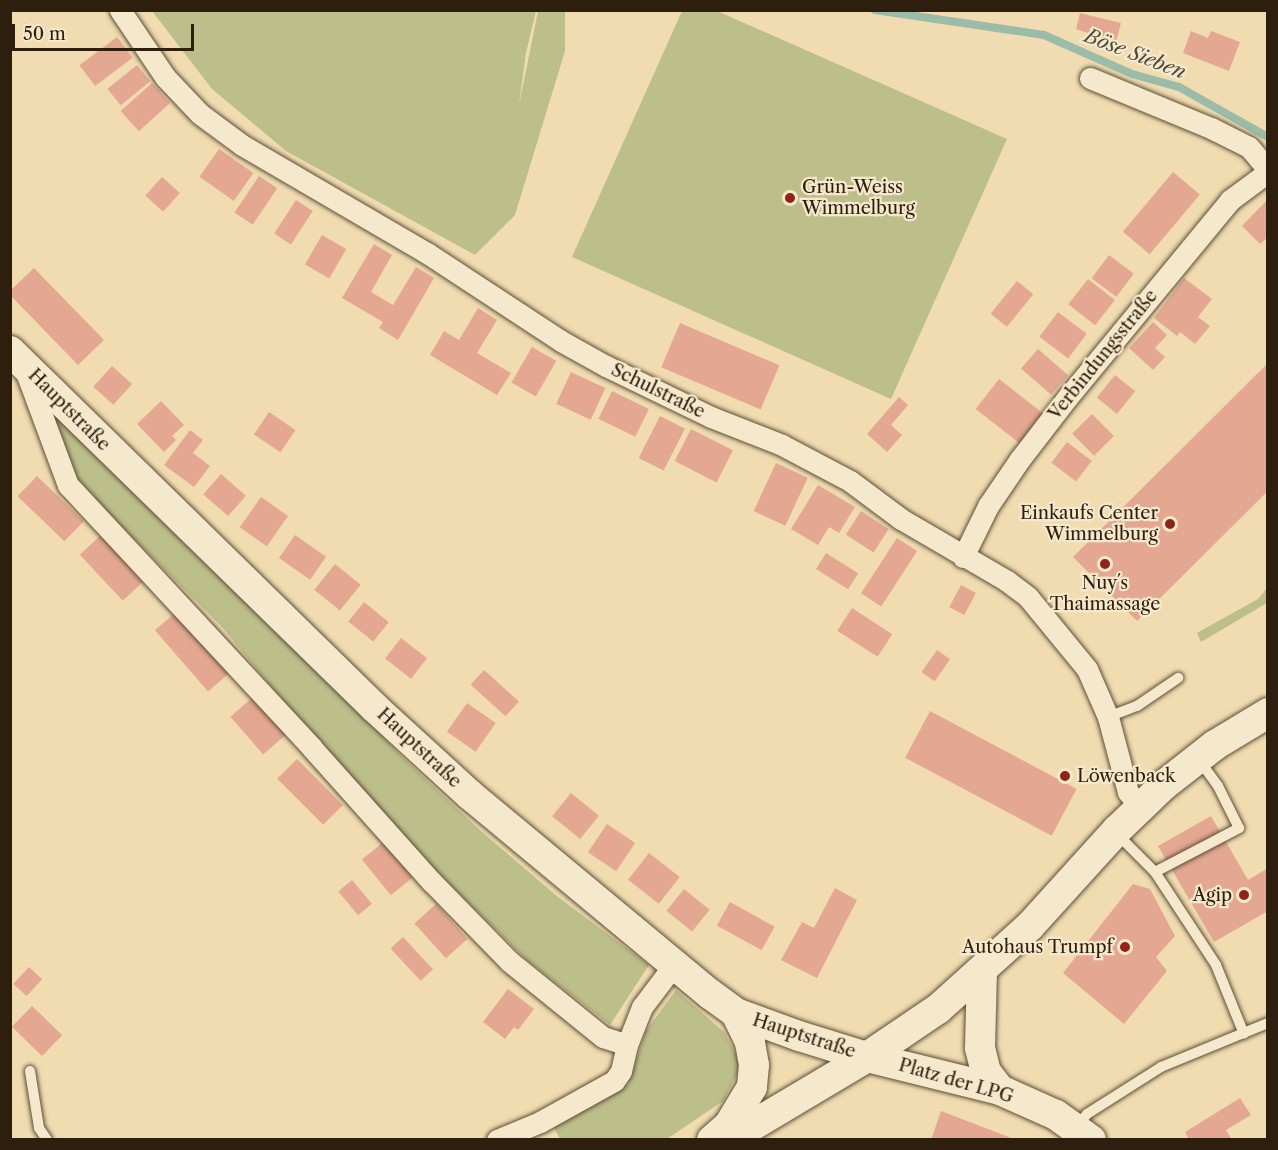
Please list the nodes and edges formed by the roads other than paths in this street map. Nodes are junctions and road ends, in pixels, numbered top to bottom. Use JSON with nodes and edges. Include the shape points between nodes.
{"nodes":[{"id":1,"x":120,"y":10,"type":"edge"},
{"id":2,"x":1090,"y":78,"type":"dead end"},
{"id":3,"x":1268,"y":171,"type":"edge"},
{"id":4,"x":16,"y":357,"type":"edge"},
{"id":5,"x":963,"y":557,"type":"junction"},
{"id":6,"x":1178,"y":678,"type":"dead end"},
{"id":7,"x":1268,"y":713,"type":"edge"},
{"id":8,"x":1108,"y":717,"type":"junction"},
{"id":9,"x":1197,"y":758,"type":"junction"},
{"id":10,"x":1140,"y":807,"type":"junction"},
{"id":11,"x":1115,"y":832,"type":"junction"},
{"id":12,"x":1155,"y":872,"type":"junction"},
{"id":13,"x":673,"y":966,"type":"junction"},
{"id":14,"x":982,"y":971,"type":"junction"},
{"id":15,"x":736,"y":1013,"type":"junction"},
{"id":16,"x":1268,"y":1023,"type":"edge"},
{"id":17,"x":1245,"y":1034,"type":"junction"},
{"id":18,"x":627,"y":1045,"type":"junction"},
{"id":19,"x":867,"y":1057,"type":"junction"},
{"id":20,"x":30,"y":1071,"type":"dead end"},
{"id":21,"x":1000,"y":1090,"type":"junction"},
{"id":22,"x":1079,"y":1135,"type":"edge"},
{"id":23,"x":47,"y":1140,"type":"edge"},
{"id":24,"x":497,"y":1140,"type":"edge"},
{"id":25,"x":712,"y":1140,"type":"edge"},
{"id":26,"x":728,"y":1140,"type":"edge"}],
"edges":[{"from":1,"to":5,"type":"street","name":"Schulstraße","via":[[165,77],[200,114],[242,145],[428,253],[561,341],[659,392],[815,462]]},
{"from":2,"to":3,"type":"street","via":[[1249,147]]},
{"from":3,"to":5,"type":"street","name":"Verbindungsstraße","via":[[1230,200],[1067,398],[988,506]]},
{"from":4,"to":13,"type":"main road","name":"Hauptstraße","via":[[375,708],[470,795]]},
{"from":4,"to":18,"type":"street","name":"Hauptstraße","via":[[68,486],[509,961],[603,1037]]},
{"from":5,"to":8,"type":"street","name":"Schulstraße","via":[[1028,597],[1087,669]]},
{"from":6,"to":8,"type":"lane","via":[[1137,706]]},
{"from":7,"to":9,"type":"main road"},
{"from":8,"to":10,"type":"street","name":"Schulstraße","via":[[1128,792]]},
{"from":9,"to":10,"type":"main road"},
{"from":9,"to":12,"type":"lane","via":[[1218,786],[1239,828]]},
{"from":10,"to":11,"type":"main road"},
{"from":11,"to":12,"type":"lane"},
{"from":11,"to":14,"type":"main road","via":[[1030,926]]},
{"from":12,"to":17,"type":"lane","via":[[1216,965]]},
{"from":13,"to":15,"type":"main road","name":"Hauptstraße"},
{"from":13,"to":18,"type":"street","via":[[642,1007]]},
{"from":14,"to":19,"type":"main road","via":[[929,1016]]},
{"from":14,"to":21,"type":"main road","via":[[980,1048],[986,1072]]},
{"from":15,"to":19,"type":"main road","name":"Hauptstraße"},
{"from":15,"to":25,"type":"main road","via":[[750,1042],[753,1087],[729,1125]]},
{"from":16,"to":17,"type":"lane","name":"Platz der LPG"},
{"from":17,"to":22,"type":"lane","name":"Platz der LPG","via":[[1161,1067],[1087,1114]]},
{"from":18,"to":24,"type":"street","via":[[621,1071],[614,1081],[540,1122]]},
{"from":19,"to":21,"type":"main road","name":"Platz der LPG"},
{"from":19,"to":26,"type":"main road"},
{"from":20,"to":23,"type":"lane","via":[[39,1128]]},
{"from":21,"to":22,"type":"main road","name":"Platz der LPG","via":[[1056,1114]]}]}
